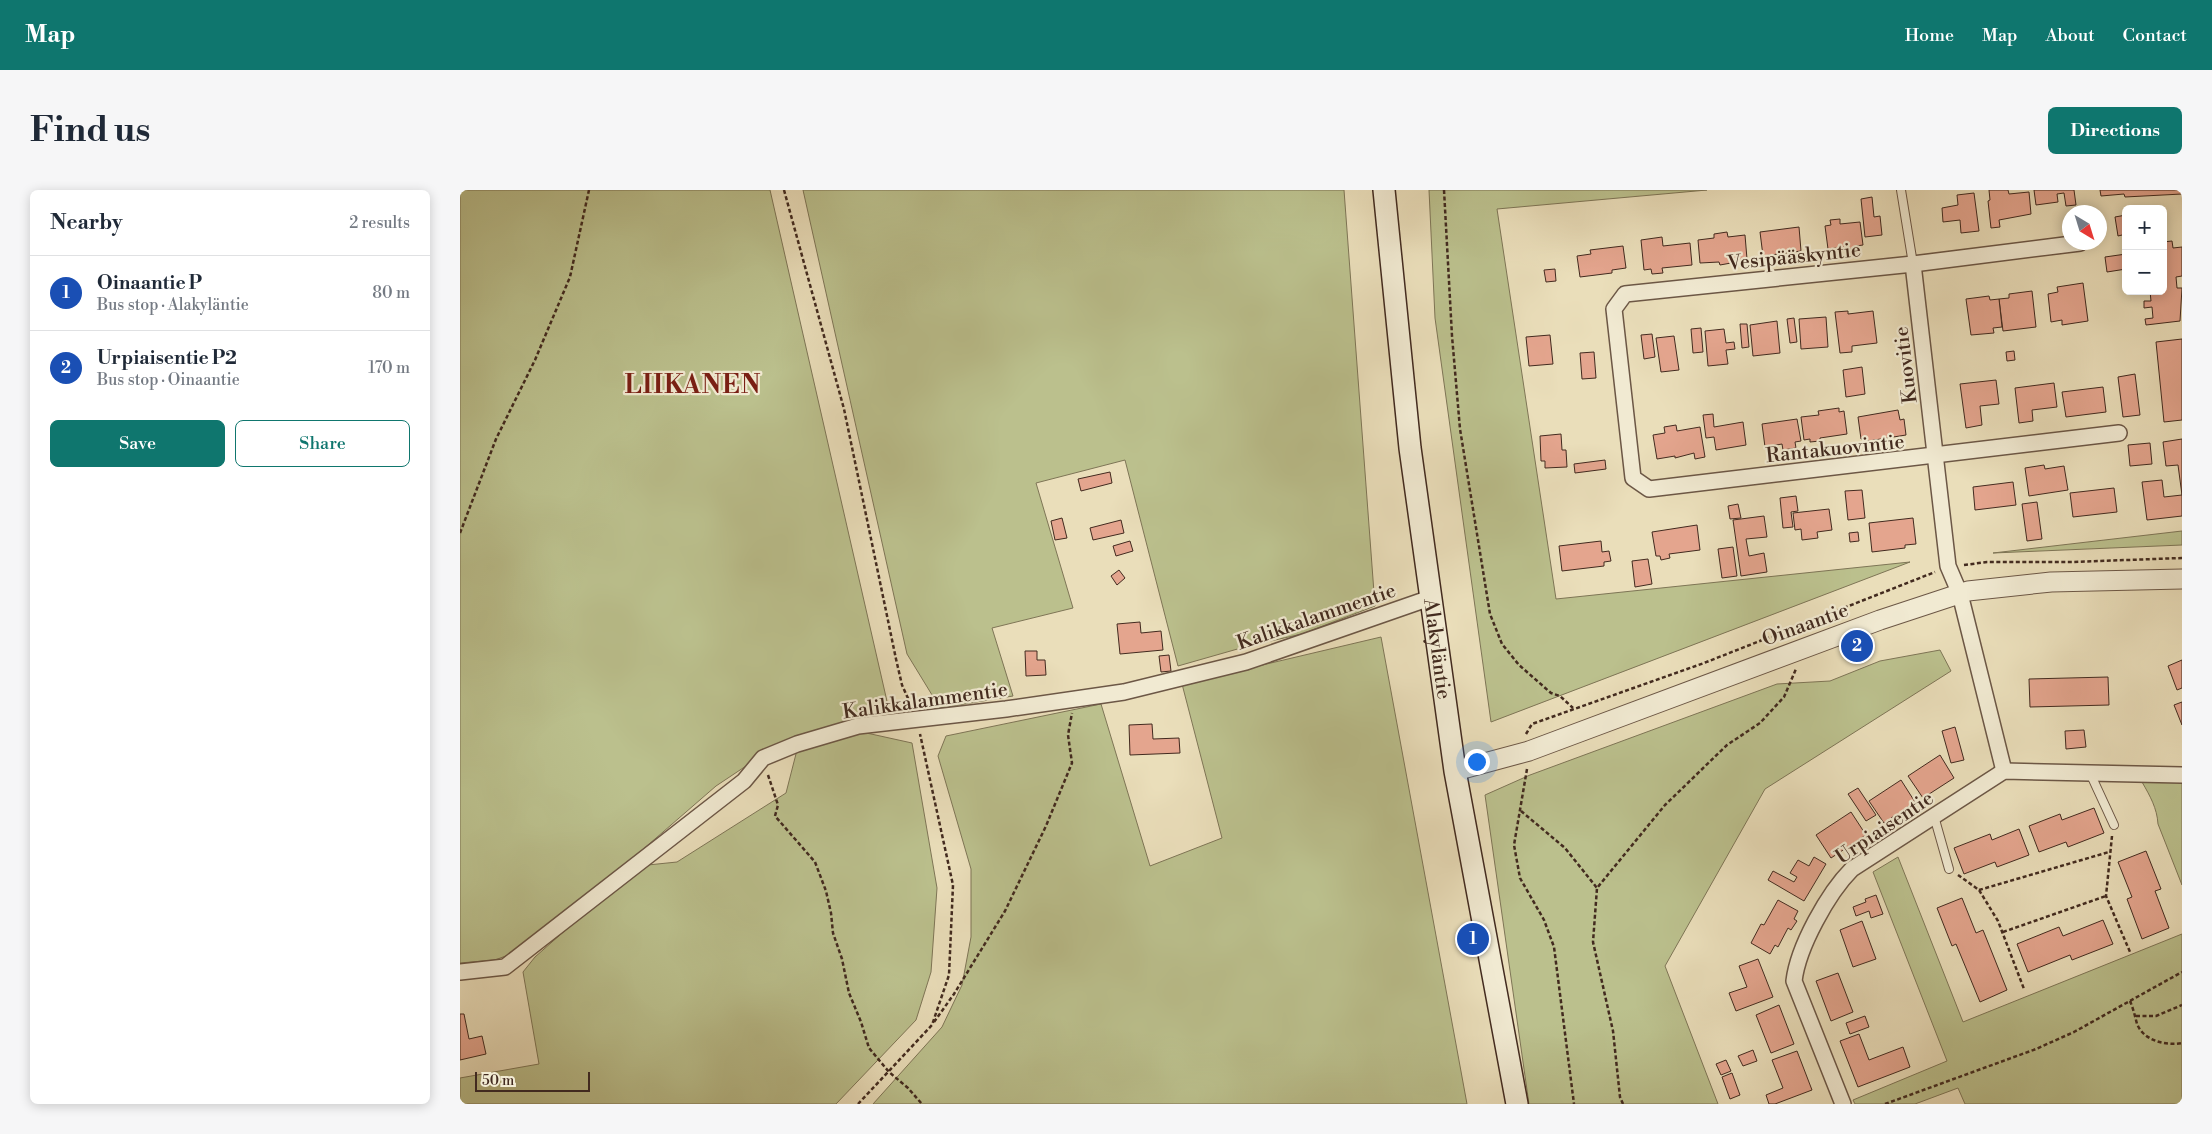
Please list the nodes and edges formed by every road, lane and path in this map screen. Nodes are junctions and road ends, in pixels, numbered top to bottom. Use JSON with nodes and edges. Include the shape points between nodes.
{"nodes":[{"id":1,"x":589,"y":190,"type":"edge"},
{"id":2,"x":784,"y":190,"type":"edge"},
{"id":3,"x":1384,"y":190,"type":"edge"},
{"id":4,"x":1444,"y":190,"type":"edge"},
{"id":5,"x":1901,"y":190,"type":"edge"},
{"id":6,"x":2062,"y":245,"type":"edge"},
{"id":7,"x":1913,"y":264,"type":"junction"},
{"id":8,"x":1624,"y":403,"type":"joint"},
{"id":9,"x":2119,"y":433,"type":"dead end"},
{"id":10,"x":1936,"y":456,"type":"junction"},
{"id":11,"x":460,"y":533,"type":"edge"},
{"id":12,"x":2182,"y":579,"type":"edge"},
{"id":13,"x":1960,"y":594,"type":"junction"},
{"id":14,"x":1430,"y":598,"type":"junction"},
{"id":15,"x":1803,"y":648,"type":"junction"},
{"id":16,"x":1074,"y":699,"type":"junction"},
{"id":17,"x":916,"y":719,"type":"junction"},
{"id":18,"x":1529,"y":751,"type":"junction"},
{"id":19,"x":763,"y":758,"type":"junction"},
{"id":20,"x":1455,"y":771,"type":"junction"},
{"id":21,"x":2004,"y":771,"type":"junction"},
{"id":22,"x":2090,"y":773,"type":"junction"},
{"id":23,"x":2182,"y":775,"type":"edge"},
{"id":24,"x":1521,"y":811,"type":"junction"},
{"id":25,"x":1934,"y":816,"type":"junction"},
{"id":26,"x":2114,"y":825,"type":"joint"},
{"id":27,"x":2109,"y":852,"type":"junction"},
{"id":28,"x":1949,"y":868,"type":"joint"},
{"id":29,"x":1597,"y":888,"type":"junction"},
{"id":30,"x":1979,"y":890,"type":"junction"},
{"id":31,"x":2106,"y":896,"type":"junction"},
{"id":32,"x":2003,"y":932,"type":"junction"},
{"id":33,"x":2130,"y":952,"type":"dead end"},
{"id":34,"x":460,"y":972,"type":"edge"},
{"id":35,"x":2182,"y":972,"type":"edge"},
{"id":36,"x":2024,"y":989,"type":"dead end"},
{"id":37,"x":2130,"y":1001,"type":"junction"},
{"id":38,"x":2182,"y":1005,"type":"edge"},
{"id":39,"x":2136,"y":1016,"type":"junction"},
{"id":40,"x":932,"y":1025,"type":"junction"},
{"id":41,"x":2182,"y":1044,"type":"edge"},
{"id":42,"x":888,"y":1072,"type":"junction"},
{"id":43,"x":858,"y":1104,"type":"edge"},
{"id":44,"x":922,"y":1104,"type":"edge"},
{"id":45,"x":1517,"y":1104,"type":"edge"},
{"id":46,"x":1574,"y":1104,"type":"edge"},
{"id":47,"x":1623,"y":1104,"type":"edge"},
{"id":48,"x":1843,"y":1104,"type":"edge"},
{"id":49,"x":1884,"y":1104,"type":"edge"}],
"edges":[{"from":1,"to":11,"type":"path","via":[[570,277],[535,360],[496,439]]},
{"from":2,"to":17,"type":"path","via":[[844,409],[858,488],[902,685]]},
{"from":3,"to":14,"type":"main road","name":"Alakyläntie","via":[[1410,448]]},
{"from":4,"to":18,"type":"path","via":[[1460,430],[1490,614],[1502,644],[1519,665],[1573,708],[1532,724],[1526,732]]},
{"from":5,"to":7,"type":"lane","name":"Kuovitie"},
{"from":6,"to":7,"type":"street","name":"Vesipääskyntie"},
{"from":7,"to":8,"type":"street","name":"Vesipääskyntie","via":[[1625,294],[1614,309]]},
{"from":7,"to":10,"type":"street","name":"Kuovitie"},
{"from":8,"to":10,"type":"street","name":"Rantakuovintie","via":[[1633,478],[1649,489]]},
{"from":9,"to":10,"type":"street","name":"Rantakuovintie"},
{"from":10,"to":13,"type":"street","name":"Kuovitie","via":[[1948,566]]},
{"from":12,"to":13,"type":"street","name":"Oinaantie","via":[[2051,582]]},
{"from":13,"to":15,"type":"street","name":"Oinaantie"},
{"from":13,"to":21,"type":"street"},
{"from":14,"to":16,"type":"street","name":"Kalikkalammentie","via":[[1246,662],[1124,692]]},
{"from":14,"to":20,"type":"main road","name":"Alakyläntie"},
{"from":15,"to":18,"type":"street","name":"Oinaantie"},
{"from":15,"to":29,"type":"path","via":[[1784,697],[1760,723],[1727,745],[1665,804]]},
{"from":16,"to":17,"type":"street","name":"Kalikkalammentie"},
{"from":16,"to":40,"type":"path","via":[[1068,735],[1072,763],[1046,826],[1005,911]]},
{"from":17,"to":19,"type":"street","name":"Kalikkalammentie","via":[[858,726],[796,744]]},
{"from":17,"to":40,"type":"path","via":[[953,885],[948,975]]},
{"from":18,"to":20,"type":"street","name":"Oinaantie"},
{"from":18,"to":24,"type":"path"},
{"from":19,"to":34,"type":"street","name":"Kalikkalammentie","via":[[744,781],[505,967]]},
{"from":19,"to":42,"type":"path","via":[[778,805],[775,816],[815,862],[832,913],[833,932],[849,993],[869,1048]]},
{"from":20,"to":45,"type":"main road","name":"Alakyläntie"},
{"from":21,"to":22,"type":"street"},
{"from":21,"to":25,"type":"street","name":"Urpiaisentie"},
{"from":22,"to":23,"type":"street"},
{"from":22,"to":26,"type":"lane"},
{"from":24,"to":29,"type":"path","via":[[1564,848]]},
{"from":24,"to":46,"type":"path","via":[[1514,846],[1520,878],[1544,920],[1554,947]]},
{"from":25,"to":28,"type":"lane"},
{"from":25,"to":48,"type":"street","name":"Urpiaisentie","via":[[1852,869],[1839,882],[1796,966],[1794,981]]},
{"from":26,"to":27,"type":"path"},
{"from":27,"to":30,"type":"path"},
{"from":27,"to":31,"type":"path"},
{"from":28,"to":30,"type":"path"},
{"from":29,"to":47,"type":"path","via":[[1593,942],[1613,1031]]},
{"from":30,"to":32,"type":"path"},
{"from":31,"to":32,"type":"path"},
{"from":31,"to":33,"type":"path"},
{"from":32,"to":36,"type":"path"},
{"from":35,"to":37,"type":"path"},
{"from":37,"to":39,"type":"path"},
{"from":37,"to":49,"type":"path","via":[[2036,1049]]},
{"from":38,"to":39,"type":"path","via":[[2156,1016]]},
{"from":39,"to":41,"type":"path","via":[[2141,1030],[2158,1042]]},
{"from":40,"to":42,"type":"path"},
{"from":42,"to":43,"type":"path"},
{"from":42,"to":44,"type":"path"}]}
